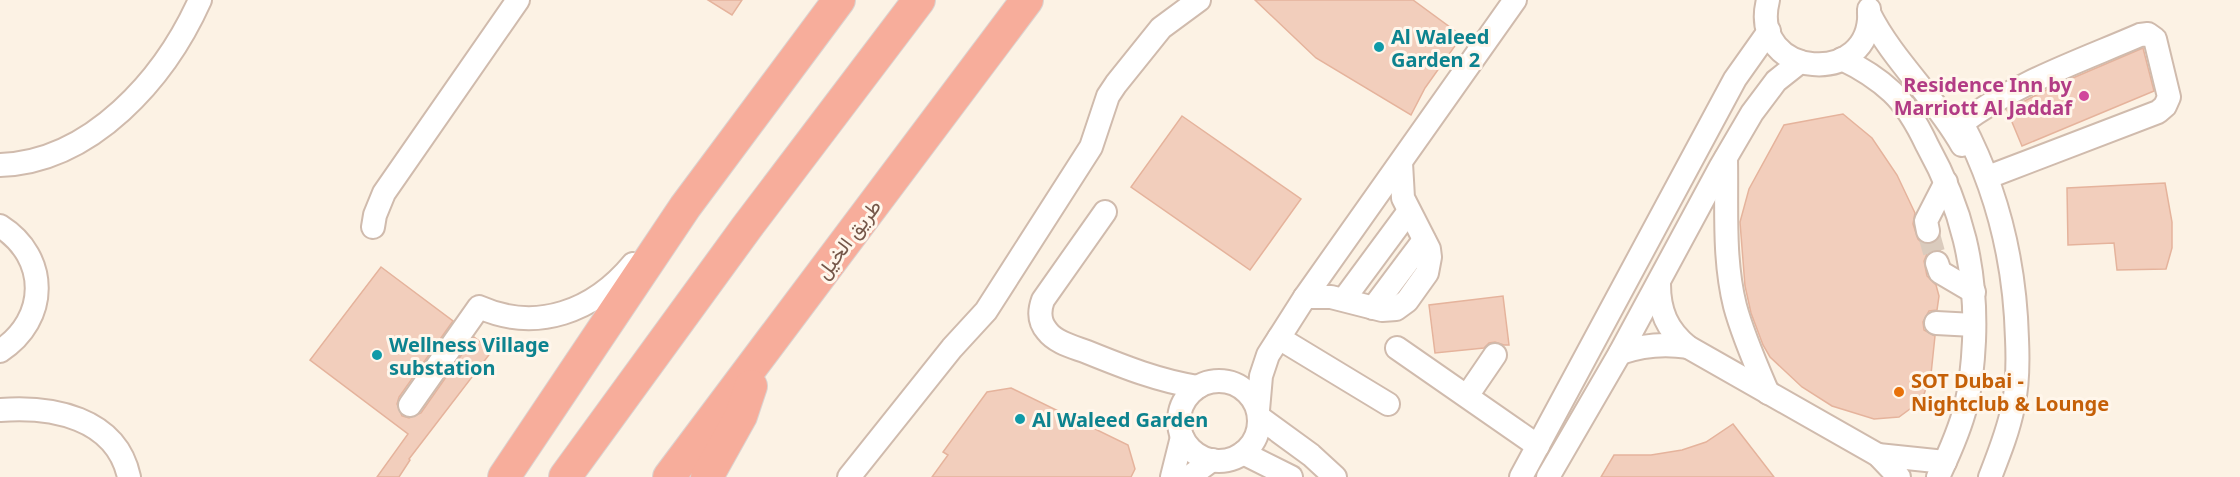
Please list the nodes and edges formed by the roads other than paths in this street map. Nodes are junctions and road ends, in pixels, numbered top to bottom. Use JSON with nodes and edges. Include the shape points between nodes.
{"nodes":[{"id":1,"x":200,"y":0,"type":"edge"},
{"id":2,"x":838,"y":0,"type":"edge"},
{"id":3,"x":919,"y":0,"type":"edge"},
{"id":4,"x":1027,"y":0,"type":"edge"},
{"id":5,"x":1199,"y":0,"type":"edge"},
{"id":6,"x":1515,"y":0,"type":"edge"},
{"id":7,"x":1768,"y":1,"type":"edge"},
{"id":8,"x":508,"y":3,"type":"edge"},
{"id":9,"x":1868,"y":6,"type":"edge"},
{"id":10,"x":1769,"y":31,"type":"junction"},
{"id":11,"x":1842,"y":59,"type":"junction"},
{"id":12,"x":1800,"y":62,"type":"junction"},
{"id":13,"x":1726,"y":158,"type":"junction"},
{"id":14,"x":1401,"y":163,"type":"junction"},
{"id":15,"x":0,"y":165,"type":"edge"},
{"id":16,"x":1988,"y":177,"type":"junction"},
{"id":17,"x":1946,"y":182,"type":"junction"},
{"id":18,"x":685,"y":207,"type":"junction"},
{"id":19,"x":1105,"y":212,"type":"dead end"},
{"id":20,"x":0,"y":226,"type":"edge"},
{"id":21,"x":1417,"y":226,"type":"junction"},
{"id":22,"x":373,"y":227,"type":"dead end"},
{"id":23,"x":1928,"y":231,"type":"tunnel mouth"},
{"id":24,"x":1937,"y":263,"type":"tunnel mouth"},
{"id":25,"x":1659,"y":284,"type":"junction"},
{"id":26,"x":1974,"y":292,"type":"junction"},
{"id":27,"x":1305,"y":297,"type":"junction"},
{"id":28,"x":1359,"y":303,"type":"junction"},
{"id":29,"x":1936,"y":323,"type":"dead end"},
{"id":30,"x":1974,"y":325,"type":"junction"},
{"id":31,"x":1273,"y":346,"type":"junction"},
{"id":32,"x":1688,"y":347,"type":"junction"},
{"id":33,"x":1397,"y":348,"type":"dead end"},
{"id":34,"x":0,"y":351,"type":"edge"},
{"id":35,"x":1620,"y":353,"type":"junction"},
{"id":36,"x":1495,"y":355,"type":"dead end"},
{"id":37,"x":756,"y":362,"type":"junction"},
{"id":38,"x":1207,"y":385,"type":"junction"},
{"id":39,"x":1768,"y":393,"type":"junction"},
{"id":40,"x":1467,"y":396,"type":"junction"},
{"id":41,"x":1388,"y":404,"type":"dead end"},
{"id":42,"x":410,"y":405,"type":"dead end"},
{"id":43,"x":0,"y":410,"type":"edge"},
{"id":44,"x":1258,"y":414,"type":"junction"},
{"id":45,"x":1182,"y":437,"type":"junction"},
{"id":46,"x":1539,"y":446,"type":"junction"},
{"id":47,"x":1243,"y":453,"type":"junction"},
{"id":48,"x":1878,"y":455,"type":"junction"},
{"id":49,"x":1212,"y":460,"type":"junction"},
{"id":50,"x":1942,"y":470,"type":"edge"},
{"id":51,"x":129,"y":477,"type":"edge"},
{"id":52,"x":504,"y":477,"type":"edge"},
{"id":53,"x":565,"y":477,"type":"edge"},
{"id":54,"x":669,"y":477,"type":"edge"},
{"id":55,"x":707,"y":477,"type":"edge"},
{"id":56,"x":849,"y":477,"type":"edge"},
{"id":57,"x":1172,"y":477,"type":"edge"},
{"id":58,"x":1190,"y":477,"type":"edge"},
{"id":59,"x":1291,"y":477,"type":"edge"},
{"id":60,"x":1335,"y":477,"type":"edge"},
{"id":61,"x":1521,"y":477,"type":"edge"},
{"id":62,"x":1548,"y":477,"type":"edge"},
{"id":63,"x":1899,"y":477,"type":"edge"},
{"id":64,"x":1975,"y":477,"type":"edge"},
{"id":65,"x":1990,"y":477,"type":"edge"}],
"edges":[{"from":1,"to":15,"type":"street","via":[[164,65],[113,118],[45,157]]},
{"from":2,"to":18,"type":"highway"},
{"from":3,"to":53,"type":"highway"},
{"from":4,"to":37,"type":"highway","name":"طريق الخيل"},
{"from":5,"to":56,"type":"street","via":[[1161,27],[1116,84],[1090,147],[986,311]]},
{"from":6,"to":14,"type":"street"},
{"from":7,"to":10,"type":"street"},
{"from":8,"to":22,"type":"street","via":[[384,193]]},
{"from":9,"to":11,"type":"street","via":[[1868,27],[1862,40]]},
{"from":9,"to":64,"type":"street","via":[[1891,51],[1947,119],[1980,183],[1995,232],[2002,272],[2003,370],[1997,411]]},
{"from":10,"to":12,"type":"street","via":[[1781,50]]},
{"from":10,"to":46,"type":"street","via":[[1736,79]]},
{"from":11,"to":12,"type":"street","via":[[1814,66]]},
{"from":11,"to":17,"type":"street","via":[[1867,72],[1893,93],[1922,135]]},
{"from":12,"to":13,"type":"street","via":[[1766,93]]},
{"from":13,"to":25,"type":"street"},
{"from":13,"to":39,"type":"street","via":[[1732,289],[1740,322]]},
{"from":14,"to":21,"type":"street","via":[[1403,198]]},
{"from":14,"to":27,"type":"street"},
{"from":16,"to":16,"type":"street","via":[[1962,123],[2022,85],[2140,34],[2155,39],[2169,97],[2158,112]]},
{"from":16,"to":65,"type":"street","via":[[2012,271],[2018,358],[2014,405]]},
{"from":17,"to":23,"type":"street","via":[[1926,221]]},
{"from":17,"to":26,"type":"street","via":[[1965,238]]},
{"from":18,"to":42,"type":"street","via":[[678,209],[618,282],[591,302],[564,313],[535,318],[506,316],[479,307]]},
{"from":18,"to":52,"type":"highway"},
{"from":19,"to":38,"type":"street","via":[[1043,300],[1043,325],[1055,338],[1158,379]]},
{"from":20,"to":34,"type":"street","via":[[29,255],[37,278],[35,307],[24,328]]},
{"from":21,"to":28,"type":"street"},
{"from":21,"to":28,"type":"street","via":[[1429,249],[1430,265],[1407,301],[1389,311]]},
{"from":24,"to":26,"type":"street","via":[[1940,272]]},
{"from":25,"to":32,"type":"street","via":[[1665,320]]},
{"from":25,"to":35,"type":"street"},
{"from":26,"to":30,"type":"street"},
{"from":27,"to":28,"type":"street"},
{"from":27,"to":31,"type":"street"},
{"from":29,"to":30,"type":"street"},
{"from":30,"to":50,"type":"street","via":[[1973,366],[1966,404]]},
{"from":31,"to":38,"type":"street","via":[[1238,374]]},
{"from":31,"to":41,"type":"street"},
{"from":31,"to":44,"type":"street","via":[[1261,375]]},
{"from":32,"to":35,"type":"street","via":[[1661,344]]},
{"from":32,"to":39,"type":"street"},
{"from":33,"to":40,"type":"street"},
{"from":35,"to":62,"type":"street"},
{"from":36,"to":40,"type":"street"},
{"from":37,"to":54,"type":"highway","name":"طريق الخيل"},
{"from":37,"to":55,"type":"highway","via":[[746,404]]},
{"from":38,"to":44,"type":"street","via":[[1234,385],[1242,389],[1254,402]]},
{"from":38,"to":45,"type":"street","via":[[1182,406]]},
{"from":39,"to":48,"type":"street"},
{"from":40,"to":46,"type":"street"},
{"from":43,"to":51,"type":"street","via":[[48,410],[73,417],[110,440]]},
{"from":44,"to":47,"type":"street","via":[[1254,441]]},
{"from":44,"to":60,"type":"street"},
{"from":45,"to":49,"type":"street","via":[[1194,452]]},
{"from":45,"to":57,"type":"street"},
{"from":46,"to":61,"type":"street"},
{"from":47,"to":49,"type":"street","via":[[1228,460]]},
{"from":47,"to":59,"type":"street"},
{"from":48,"to":50,"type":"street"},
{"from":48,"to":63,"type":"street"},
{"from":49,"to":58,"type":"street"}]}
